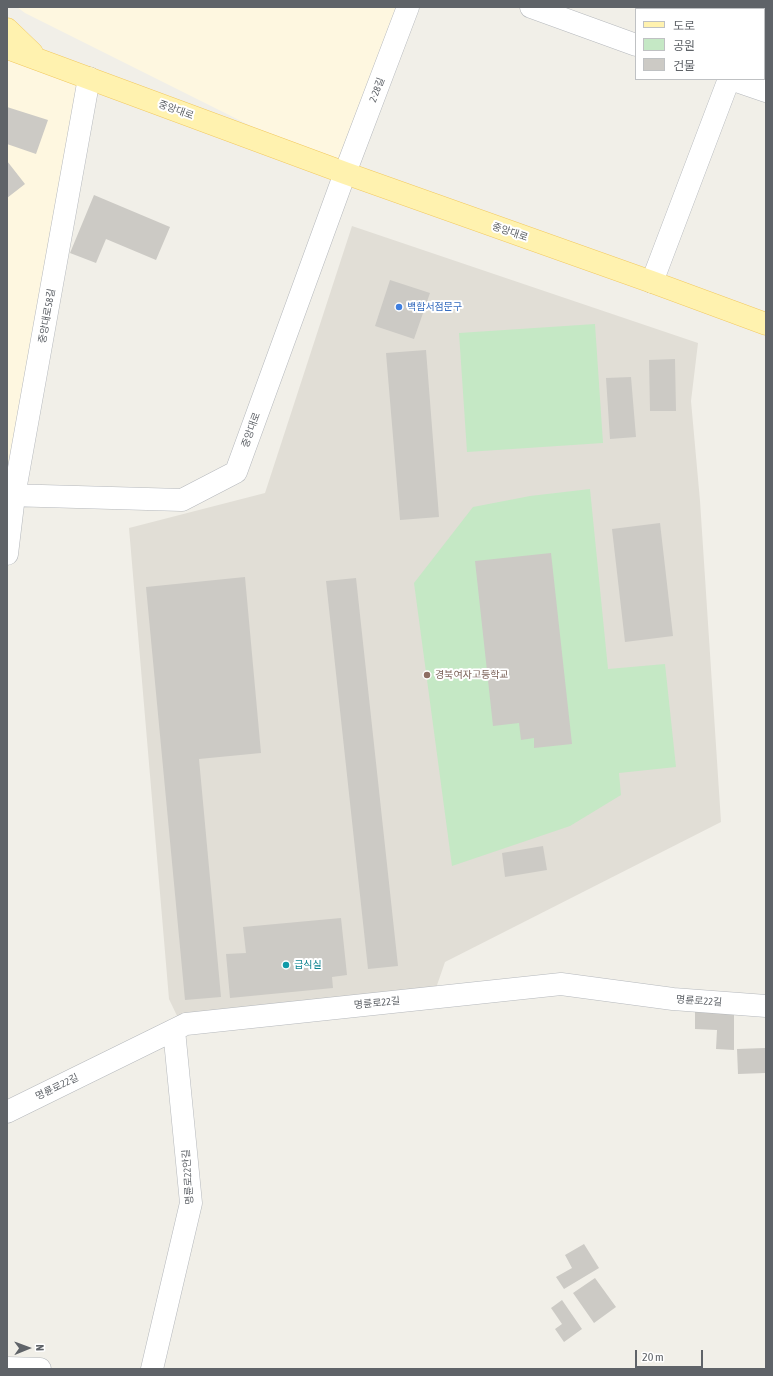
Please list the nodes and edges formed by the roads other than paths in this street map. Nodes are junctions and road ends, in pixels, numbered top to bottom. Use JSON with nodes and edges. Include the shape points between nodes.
{"nodes":[{"id":1,"x":408,"y":7,"type":"edge"},
{"id":2,"x":531,"y":7,"type":"edge"},
{"id":3,"x":7,"y":29,"type":"edge"},
{"id":4,"x":635,"y":45,"type":"edge"},
{"id":5,"x":7,"y":48,"type":"edge"},
{"id":6,"x":37,"y":58,"type":"junction"},
{"id":7,"x":89,"y":78,"type":"junction"},
{"id":8,"x":730,"y":80,"type":"edge"},
{"id":9,"x":733,"y":80,"type":"edge"},
{"id":10,"x":766,"y":91,"type":"edge"},
{"id":11,"x":345,"y":173,"type":"junction"},
{"id":12,"x":652,"y":282,"type":"junction"},
{"id":13,"x":766,"y":324,"type":"edge"},
{"id":14,"x":11,"y":495,"type":"edge"},
{"id":15,"x":7,"y":554,"type":"edge"},
{"id":16,"x":766,"y":1006,"type":"edge"},
{"id":17,"x":174,"y":1030,"type":"junction"},
{"id":18,"x":7,"y":1112,"type":"edge"},
{"id":19,"x":7,"y":1368,"type":"edge"},
{"id":20,"x":40,"y":1369,"type":"edge"},
{"id":21,"x":152,"y":1369,"type":"edge"}],
"edges":[{"from":1,"to":11,"type":"street","name":"2·28길"},
{"from":2,"to":4,"type":"street"},
{"from":3,"to":6,"type":"main road"},
{"from":5,"to":6,"type":"main road","name":"중앙대로"},
{"from":6,"to":7,"type":"main road","name":"중앙대로"},
{"from":7,"to":11,"type":"main road","name":"중앙대로"},
{"from":7,"to":14,"type":"street","name":"중앙대로58길"},
{"from":8,"to":12,"type":"street"},
{"from":9,"to":10,"type":"street"},
{"from":11,"to":12,"type":"main road","name":"중앙대로"},
{"from":11,"to":14,"type":"street","name":"중앙대로","via":[[236,472],[182,500]]},
{"from":12,"to":13,"type":"main road","name":"중앙대로"},
{"from":14,"to":15,"type":"street","name":"중앙대로58길"},
{"from":16,"to":17,"type":"street","name":"명륜로22길","via":[[672,999],[561,984],[186,1024]]},
{"from":17,"to":18,"type":"street","name":"명륜로22길"},
{"from":17,"to":21,"type":"street","name":"명륜로22안길","via":[[191,1203]]},
{"from":19,"to":20,"type":"street"}]}
